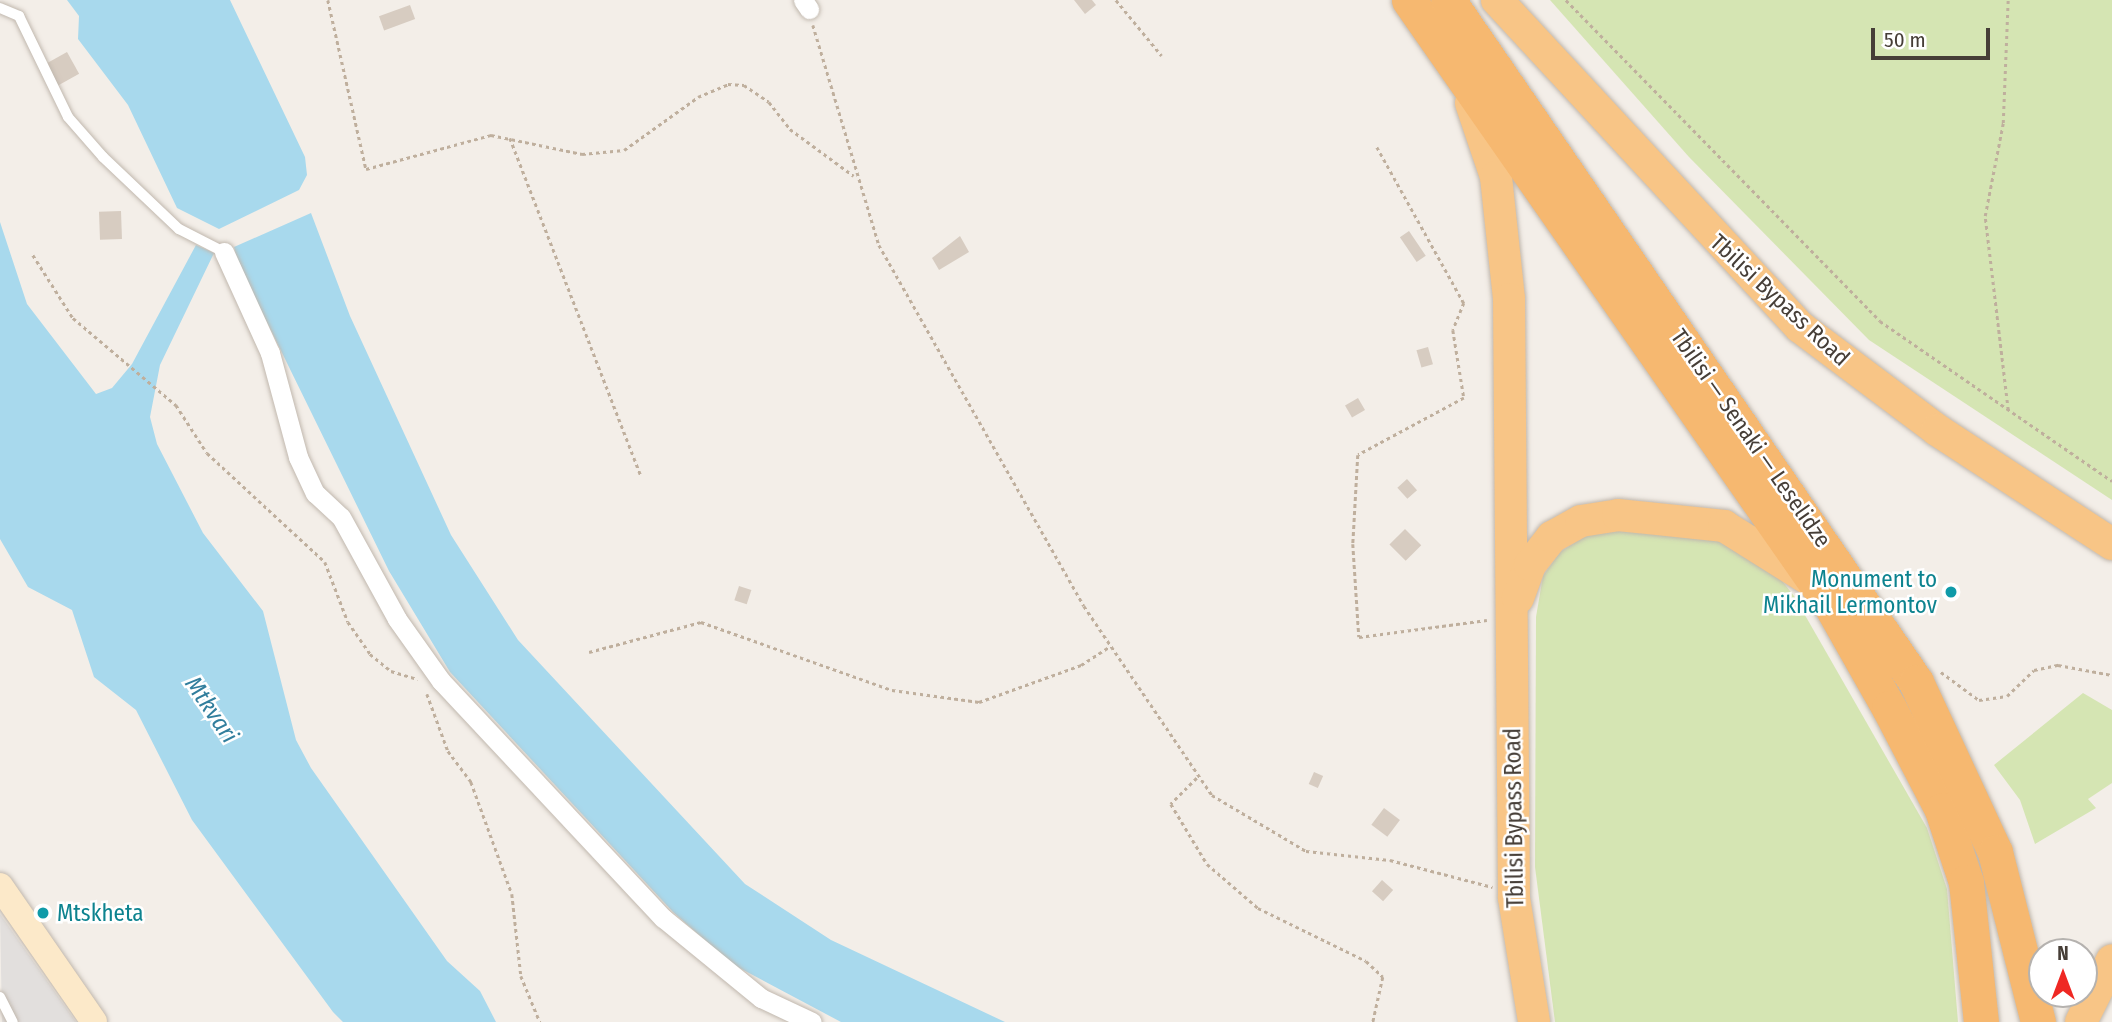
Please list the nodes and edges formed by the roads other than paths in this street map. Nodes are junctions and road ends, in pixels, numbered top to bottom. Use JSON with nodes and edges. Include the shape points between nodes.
{"nodes":[{"id":1,"x":1409,"y":0,"type":"edge"},
{"id":2,"x":1448,"y":0,"type":"edge"},
{"id":3,"x":1497,"y":0,"type":"edge"},
{"id":4,"x":0,"y":8,"type":"edge"},
{"id":5,"x":1455,"y":66,"type":"junction"},
{"id":6,"x":224,"y":252,"type":"joint"},
{"id":7,"x":2112,"y":544,"type":"edge"},
{"id":8,"x":1817,"y":586,"type":"junction"},
{"id":9,"x":1514,"y":617,"type":"junction"},
{"id":10,"x":0,"y":886,"type":"edge"},
{"id":11,"x":2112,"y":960,"type":"edge"},
{"id":12,"x":0,"y":997,"type":"edge"},
{"id":13,"x":13,"y":1022,"type":"edge"},
{"id":14,"x":94,"y":1022,"type":"edge"},
{"id":15,"x":812,"y":1022,"type":"edge"},
{"id":16,"x":1534,"y":1022,"type":"edge"},
{"id":17,"x":1982,"y":1022,"type":"edge"},
{"id":18,"x":2038,"y":1022,"type":"edge"},
{"id":19,"x":2081,"y":1022,"type":"edge"}],
"edges":[{"from":1,"to":5,"type":"highway","name":"Tbilisi — Senaki — Leselidze"},
{"from":2,"to":18,"type":"highway","name":"Tbilisi — Senaki — Leselidze","via":[[1916,682],[1995,852]]},
{"from":3,"to":7,"type":"highway","name":"Tbilisi Bypass Road","via":[[1800,327],[1937,430]]},
{"from":4,"to":6,"type":"lane","via":[[19,16],[68,117],[103,157],[179,229]]},
{"from":5,"to":8,"type":"highway","name":"Tbilisi — Senaki — Leselidze"},
{"from":5,"to":9,"type":"highway","name":"Tbilisi Bypass Road","via":[[1489,150],[1501,215],[1513,374]]},
{"from":6,"to":15,"type":"street","via":[[270,353],[298,457],[315,494],[341,517],[397,619],[441,681],[663,918],[761,998]]},
{"from":8,"to":9,"type":"highway","name":"Tbilisi Bypass Road","via":[[1724,526],[1618,515],[1581,521],[1552,537],[1530,565]]},
{"from":8,"to":17,"type":"highway","name":"Tbilisi — Senaki — Leselidze","via":[[1945,820],[1974,924]]},
{"from":9,"to":16,"type":"highway","name":"Tbilisi Bypass Road","via":[[1514,898]]},
{"from":10,"to":14,"type":"main road"},
{"from":11,"to":19,"type":"highway"},
{"from":12,"to":13,"type":"lane"}]}
